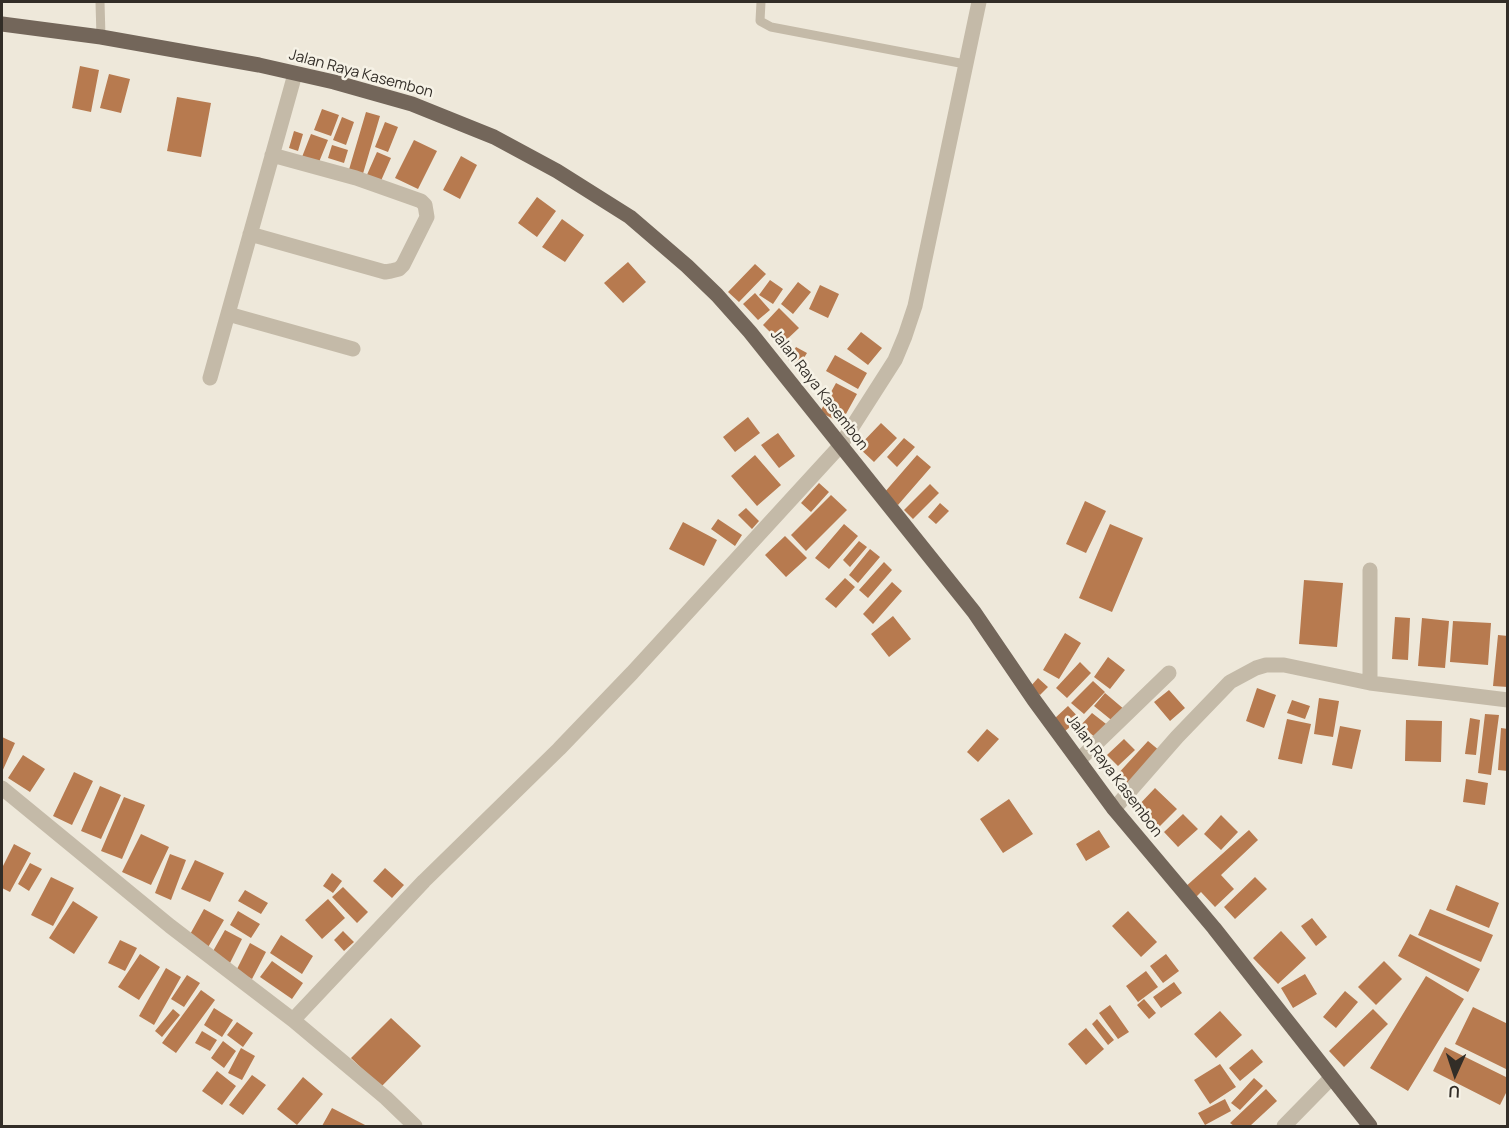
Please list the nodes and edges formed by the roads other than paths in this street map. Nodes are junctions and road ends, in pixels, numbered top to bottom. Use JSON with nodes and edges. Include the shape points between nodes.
{"nodes":[{"id":1,"x":100,"y":2,"type":"edge"},
{"id":2,"x":761,"y":2,"type":"edge"},
{"id":3,"x":979,"y":2,"type":"edge"},
{"id":4,"x":2,"y":24,"type":"edge"},
{"id":5,"x":101,"y":37,"type":"junction"},
{"id":6,"x":965,"y":64,"type":"junction"},
{"id":7,"x":295,"y":74,"type":"junction"},
{"id":8,"x":272,"y":155,"type":"junction"},
{"id":9,"x":250,"y":234,"type":"junction"},
{"id":10,"x":228,"y":314,"type":"junction"},
{"id":11,"x":353,"y":349,"type":"dead end"},
{"id":12,"x":210,"y":378,"type":"dead end"},
{"id":13,"x":840,"y":446,"type":"junction"},
{"id":14,"x":1370,"y":570,"type":"dead end"},
{"id":15,"x":1169,"y":673,"type":"dead end"},
{"id":16,"x":1370,"y":683,"type":"junction"},
{"id":17,"x":1508,"y":700,"type":"edge"},
{"id":18,"x":1079,"y":760,"type":"junction"},
{"id":19,"x":2,"y":788,"type":"edge"},
{"id":20,"x":1114,"y":809,"type":"junction"},
{"id":21,"x":292,"y":1020,"type":"junction"},
{"id":22,"x":1331,"y":1078,"type":"junction"},
{"id":23,"x":414,"y":1126,"type":"edge"},
{"id":24,"x":1284,"y":1126,"type":"edge"},
{"id":25,"x":1370,"y":1126,"type":"edge"}],
"edges":[{"from":1,"to":5,"type":"lane"},
{"from":2,"to":6,"type":"lane","via":[[760,21],[771,27]]},
{"from":3,"to":6,"type":"street"},
{"from":4,"to":5,"type":"main road","name":"Jalan Raya Kasembon"},
{"from":5,"to":7,"type":"main road","name":"Jalan Raya Kasembon"},
{"from":6,"to":13,"type":"street","via":[[915,306],[895,360]]},
{"from":7,"to":8,"type":"street"},
{"from":7,"to":13,"type":"main road","name":"Jalan Raya Kasembon","via":[[412,104],[456,120],[557,171],[630,217],[717,295]]},
{"from":8,"to":9,"type":"street"},
{"from":8,"to":9,"type":"street","via":[[421,201],[426,217],[403,265],[385,272]]},
{"from":9,"to":10,"type":"street"},
{"from":10,"to":11,"type":"street"},
{"from":10,"to":12,"type":"street"},
{"from":13,"to":18,"type":"main road","name":"Jalan Raya Kasembon","via":[[974,612]]},
{"from":13,"to":21,"type":"street","via":[[632,673]]},
{"from":14,"to":16,"type":"street"},
{"from":15,"to":18,"type":"street"},
{"from":16,"to":17,"type":"street"},
{"from":16,"to":20,"type":"street","via":[[1284,665],[1266,665],[1242,674],[1177,737]]},
{"from":18,"to":20,"type":"main road","name":"Jalan Raya Kasembon"},
{"from":19,"to":21,"type":"street"},
{"from":20,"to":22,"type":"main road","name":"Jalan Raya Kasembon","via":[[1214,928]]},
{"from":21,"to":23,"type":"street"},
{"from":22,"to":24,"type":"street"},
{"from":22,"to":25,"type":"main road","name":"Jalan Raya Kasembon"}]}
